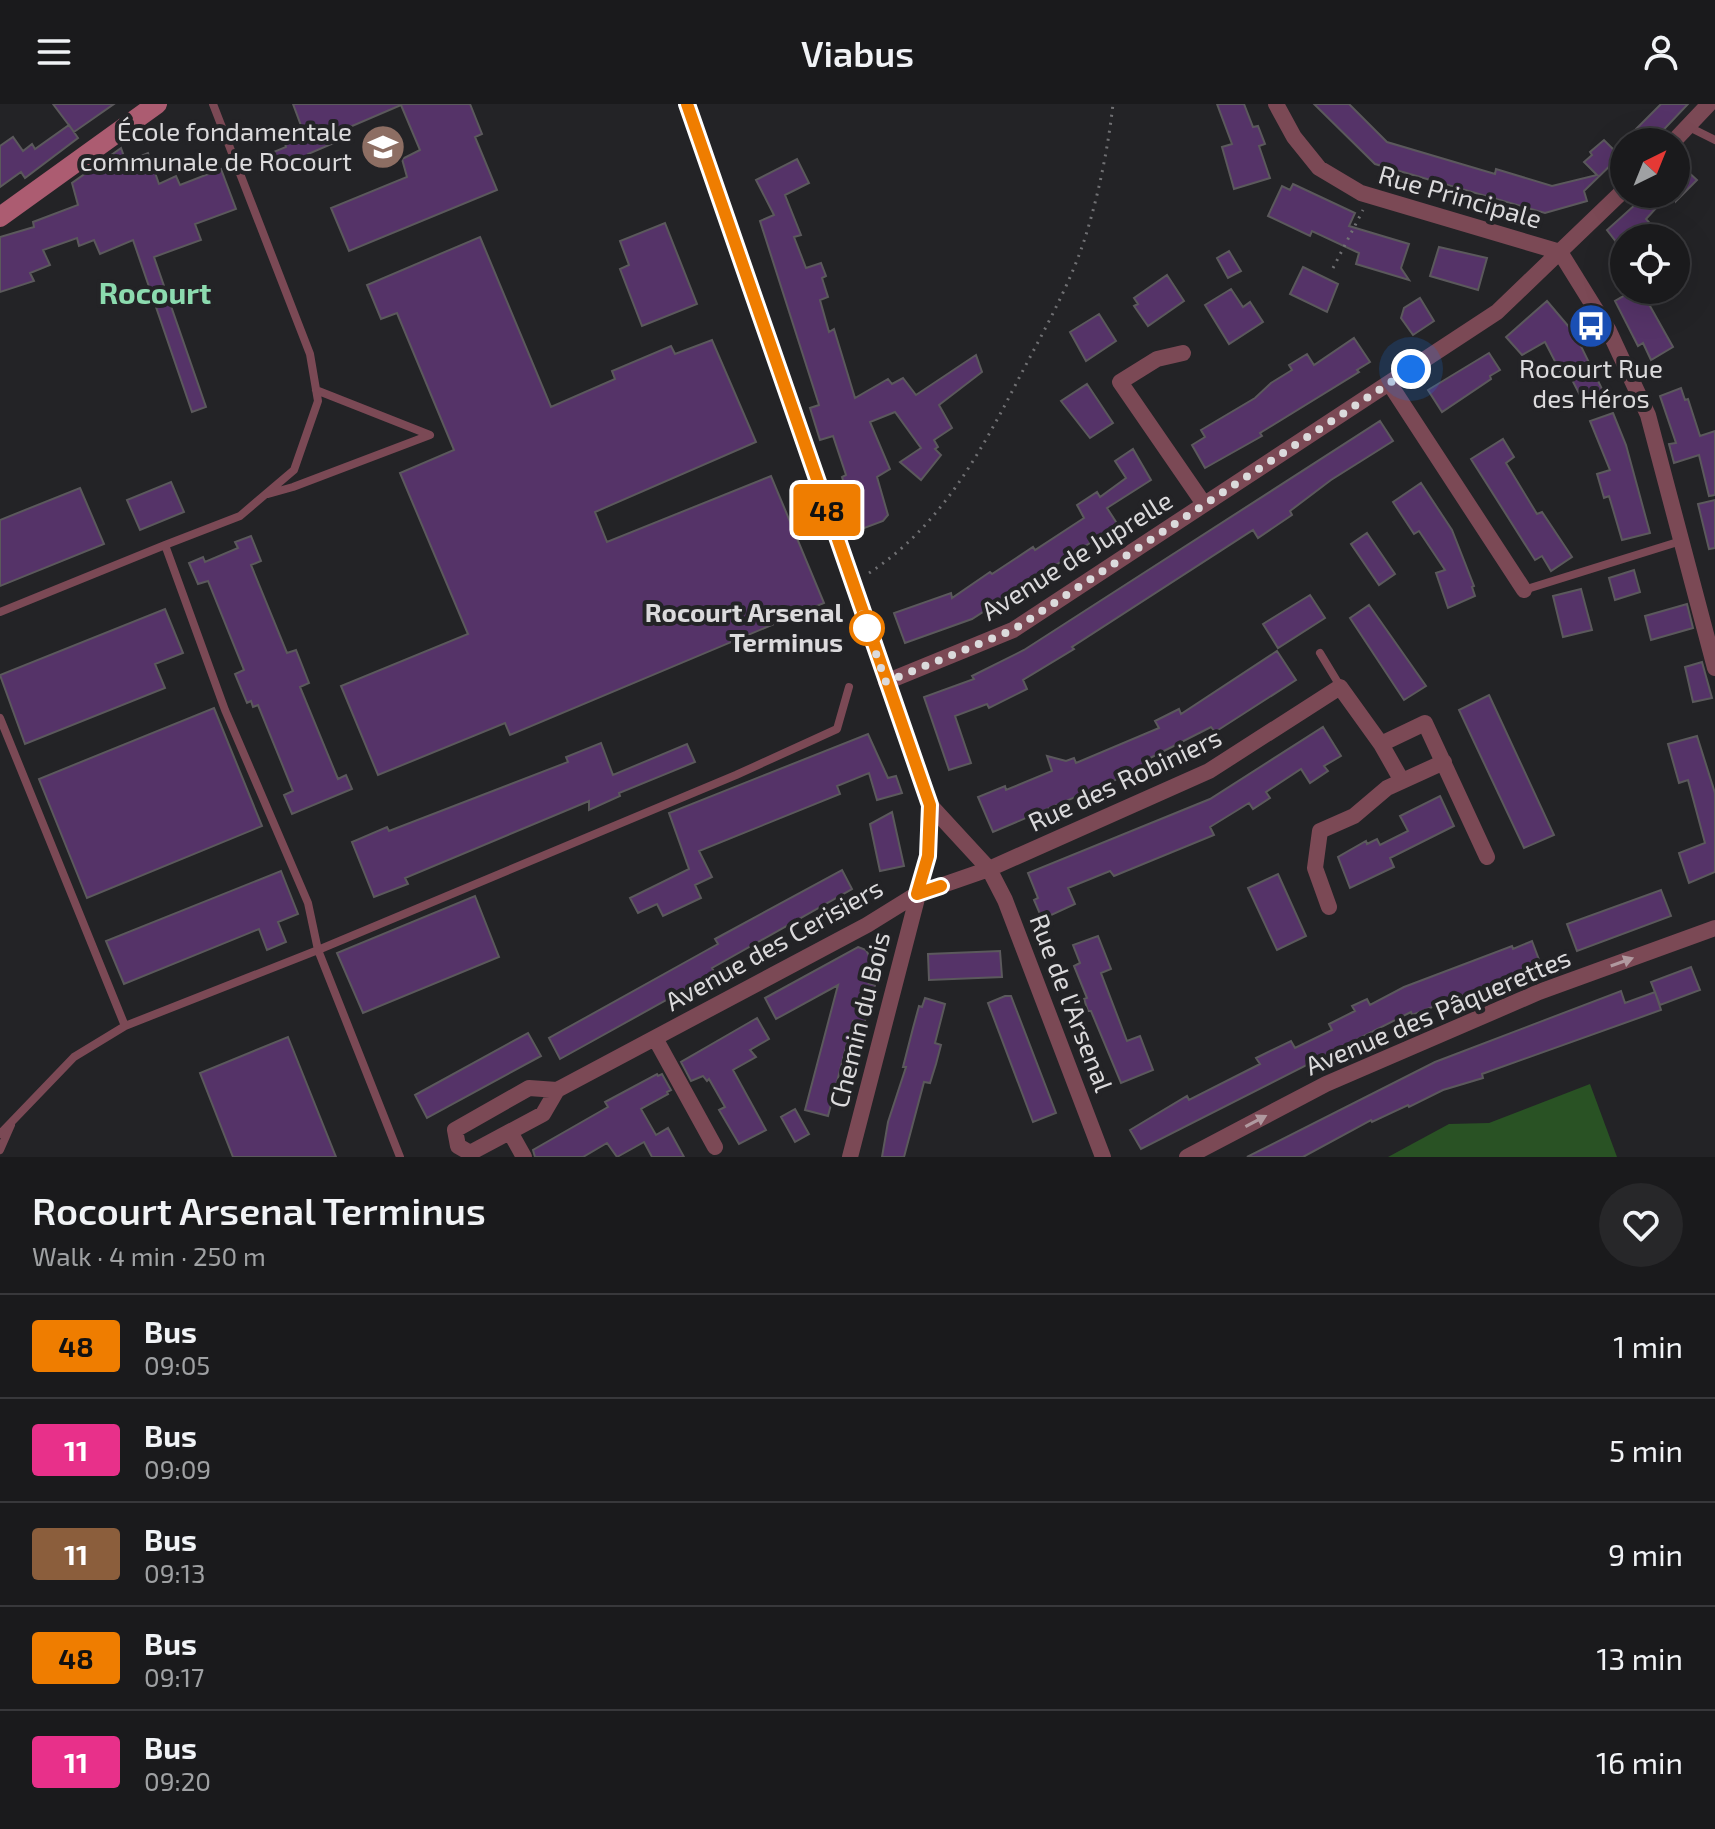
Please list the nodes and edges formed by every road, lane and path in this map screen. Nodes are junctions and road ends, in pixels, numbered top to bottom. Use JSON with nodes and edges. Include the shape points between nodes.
{"nodes":[{"id":1,"x":213,"y":104,"type":"edge"},
{"id":2,"x":687,"y":104,"type":"edge"},
{"id":3,"x":1113,"y":104,"type":"edge"},
{"id":4,"x":1276,"y":104,"type":"edge"},
{"id":5,"x":1709,"y":104,"type":"edge"},
{"id":6,"x":147,"y":107,"type":"edge"},
{"id":7,"x":1689,"y":127,"type":"joint"},
{"id":8,"x":1715,"y":140,"type":"edge"},
{"id":9,"x":1370,"y":196,"type":"junction"},
{"id":10,"x":1610,"y":204,"type":"edge"},
{"id":11,"x":0,"y":217,"type":"edge"},
{"id":12,"x":1560,"y":252,"type":"junction"},
{"id":13,"x":1333,"y":268,"type":"dead end"},
{"id":14,"x":1183,"y":353,"type":"dead end"},
{"id":15,"x":1389,"y":383,"type":"junction"},
{"id":16,"x":316,"y":390,"type":"junction"},
{"id":17,"x":265,"y":494,"type":"junction"},
{"id":18,"x":1204,"y":504,"type":"junction"},
{"id":19,"x":1681,"y":541,"type":"junction"},
{"id":20,"x":165,"y":545,"type":"junction"},
{"id":21,"x":852,"y":584,"type":"junction"},
{"id":22,"x":1524,"y":590,"type":"joint"},
{"id":23,"x":0,"y":612,"type":"edge"},
{"id":24,"x":1320,"y":653,"type":"dead end"},
{"id":25,"x":1715,"y":668,"type":"edge"},
{"id":26,"x":886,"y":682,"type":"junction"},
{"id":27,"x":849,"y":687,"type":"dead end"},
{"id":28,"x":1340,"y":687,"type":"junction"},
{"id":29,"x":0,"y":718,"type":"edge"},
{"id":30,"x":1381,"y":744,"type":"junction"},
{"id":31,"x":1444,"y":762,"type":"junction"},
{"id":32,"x":1402,"y":781,"type":"junction"},
{"id":33,"x":930,"y":805,"type":"junction"},
{"id":34,"x":1487,"y":857,"type":"dead end"},
{"id":35,"x":989,"y":869,"type":"junction"},
{"id":36,"x":917,"y":894,"type":"junction"},
{"id":37,"x":1329,"y":907,"type":"dead end"},
{"id":38,"x":1715,"y":928,"type":"edge"},
{"id":39,"x":318,"y":950,"type":"junction"},
{"id":40,"x":125,"y":1026,"type":"junction"},
{"id":41,"x":655,"y":1038,"type":"junction"},
{"id":42,"x":557,"y":1090,"type":"junction"},
{"id":43,"x":13,"y":1121,"type":"junction"},
{"id":44,"x":510,"y":1132,"type":"junction"},
{"id":45,"x":0,"y":1134,"type":"edge"},
{"id":46,"x":715,"y":1147,"type":"dead end"},
{"id":47,"x":0,"y":1150,"type":"edge"},
{"id":48,"x":400,"y":1157,"type":"edge"},
{"id":49,"x":524,"y":1157,"type":"edge"},
{"id":50,"x":850,"y":1157,"type":"edge"},
{"id":51,"x":1103,"y":1157,"type":"edge"},
{"id":52,"x":1187,"y":1157,"type":"edge"}],
"edges":[{"from":1,"to":16,"type":"lane","via":[[310,354]]},
{"from":2,"to":21,"type":"street","name":"Chemin du Bois"},
{"from":3,"to":21,"type":"path","via":[[1084,241],[1056,308],[981,452],[906,545]]},
{"from":4,"to":9,"type":"street","name":"Rue Principale","via":[[1319,168]]},
{"from":5,"to":7,"type":"street"},
{"from":6,"to":11,"type":"main road"},
{"from":7,"to":8,"type":"lane"},
{"from":9,"to":12,"type":"street","name":"Rue Principale"},
{"from":9,"to":13,"type":"path"},
{"from":10,"to":12,"type":"street","name":"Avenue de Juprelle"},
{"from":12,"to":15,"type":"street","name":"Avenue de Juprelle","via":[[1497,312]]},
{"from":12,"to":19,"type":"street","name":"Rue Principale","via":[[1609,331],[1648,415]]},
{"from":14,"to":18,"type":"street","name":"Avenue de Juprelle","via":[[1157,359],[1120,382]]},
{"from":15,"to":18,"type":"street","name":"Avenue de Juprelle"},
{"from":15,"to":22,"type":"street"},
{"from":16,"to":17,"type":"lane","via":[[318,401],[294,470]]},
{"from":16,"to":17,"type":"lane","via":[[430,435]]},
{"from":17,"to":20,"type":"lane","via":[[240,516]]},
{"from":18,"to":26,"type":"street","name":"Avenue de Juprelle","via":[[1013,630]]},
{"from":19,"to":22,"type":"lane"},
{"from":19,"to":25,"type":"street","name":"Rue Principale"},
{"from":20,"to":23,"type":"lane"},
{"from":20,"to":39,"type":"lane","via":[[225,710],[308,903]]},
{"from":21,"to":26,"type":"street","name":"Chemin du Bois"},
{"from":24,"to":28,"type":"lane"},
{"from":26,"to":33,"type":"street","name":"Chemin du Bois"},
{"from":27,"to":39,"type":"lane","via":[[837,729]]},
{"from":28,"to":30,"type":"street"},
{"from":28,"to":35,"type":"street","name":"Rue des Robiniers","via":[[1209,771]]},
{"from":29,"to":40,"type":"lane"},
{"from":30,"to":31,"type":"street","via":[[1425,723]]},
{"from":30,"to":32,"type":"street"},
{"from":31,"to":32,"type":"street"},
{"from":31,"to":34,"type":"street"},
{"from":32,"to":37,"type":"street","via":[[1354,816],[1320,831],[1315,868]]},
{"from":33,"to":35,"type":"street","name":"Chemin du Bois"},
{"from":33,"to":36,"type":"street","name":"Chemin du Bois","via":[[928,856]]},
{"from":35,"to":36,"type":"street"},
{"from":35,"to":51,"type":"street","name":"Rue de l'Arsenal"},
{"from":36,"to":41,"type":"street","name":"Avenue des Cerisiers"},
{"from":36,"to":50,"type":"street","name":"Chemin du Bois"},
{"from":52,"to":38,"type":"street","name":"Avenue des Pâquerettes","one_way":true,"via":[[1326,1084],[1539,992]]},
{"from":39,"to":40,"type":"lane"},
{"from":39,"to":48,"type":"lane"},
{"from":40,"to":43,"type":"lane","via":[[74,1057]]},
{"from":41,"to":42,"type":"street","name":"Avenue des Cerisiers"},
{"from":41,"to":46,"type":"street","name":"Avenue des Cerisiers"},
{"from":42,"to":44,"type":"street","name":"Avenue des Cerisiers","via":[[543,1114]]},
{"from":42,"to":44,"type":"street","name":"Avenue des Cerisiers","via":[[529,1088],[455,1130],[458,1146],[470,1153]]},
{"from":43,"to":45,"type":"lane"},
{"from":43,"to":47,"type":"lane"},
{"from":44,"to":49,"type":"street"}]}
